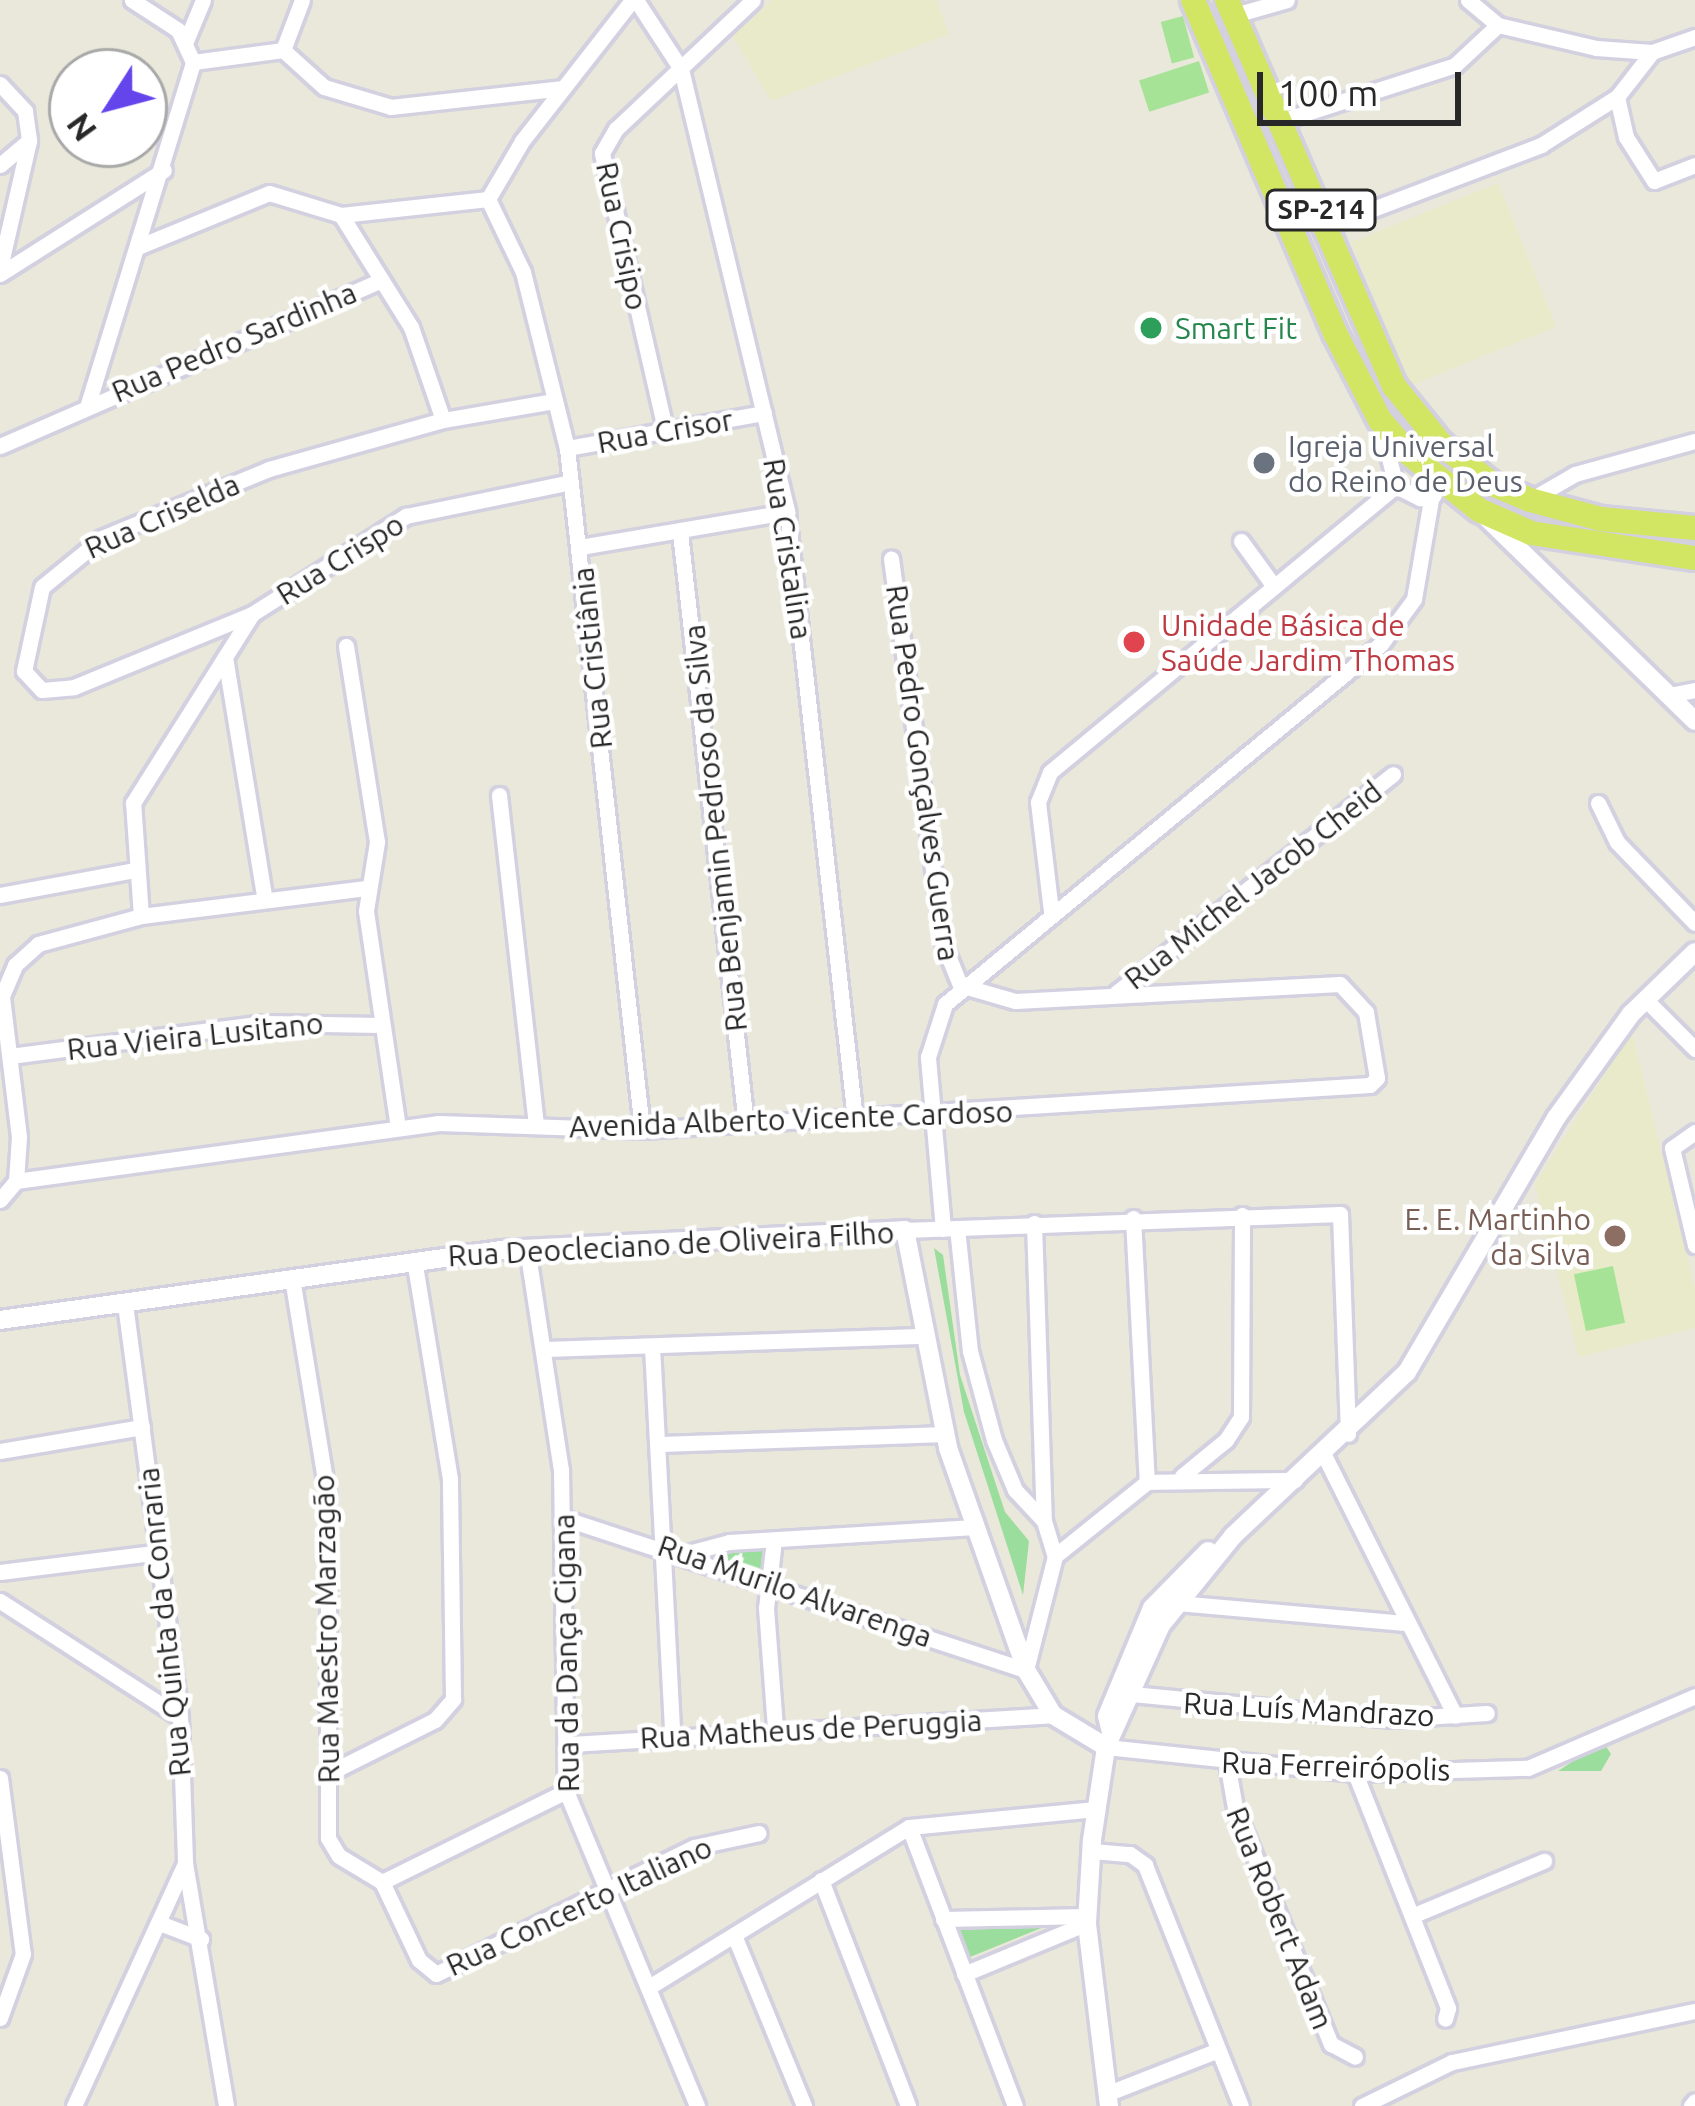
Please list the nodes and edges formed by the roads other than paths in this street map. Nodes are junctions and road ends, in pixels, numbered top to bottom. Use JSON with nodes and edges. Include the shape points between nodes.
{"nodes":[{"id":1,"x":132,"y":0,"type":"edge"},
{"id":2,"x":203,"y":0,"type":"edge"},
{"id":3,"x":302,"y":0,"type":"edge"},
{"id":4,"x":634,"y":0,"type":"edge"},
{"id":5,"x":753,"y":0,"type":"edge"},
{"id":6,"x":1193,"y":0,"type":"edge"},
{"id":7,"x":1287,"y":0,"type":"edge"},
{"id":8,"x":1468,"y":0,"type":"edge"},
{"id":9,"x":1231,"y":8,"type":"edge"},
{"id":10,"x":1498,"y":25,"type":"junction"},
{"id":11,"x":1695,"y":37,"type":"edge"},
{"id":12,"x":186,"y":41,"type":"junction"},
{"id":13,"x":284,"y":50,"type":"junction"},
{"id":14,"x":1652,"y":52,"type":"junction"},
{"id":15,"x":193,"y":62,"type":"junction"},
{"id":16,"x":681,"y":69,"type":"junction"},
{"id":17,"x":0,"y":84,"type":"edge"},
{"id":18,"x":563,"y":88,"type":"junction"},
{"id":19,"x":1617,"y":97,"type":"junction"},
{"id":20,"x":1281,"y":121,"type":"junction"},
{"id":21,"x":28,"y":141,"type":"junction"},
{"id":22,"x":0,"y":165,"type":"edge"},
{"id":23,"x":1695,"y":165,"type":"edge"},
{"id":24,"x":164,"y":170,"type":"junction"},
{"id":25,"x":488,"y":199,"type":"junction"},
{"id":26,"x":341,"y":215,"type":"junction"},
{"id":27,"x":1328,"y":226,"type":"junction"},
{"id":28,"x":140,"y":246,"type":"junction"},
{"id":29,"x":0,"y":271,"type":"edge"},
{"id":30,"x":380,"y":281,"type":"junction"},
{"id":31,"x":554,"y":401,"type":"junction"},
{"id":32,"x":88,"y":404,"type":"junction"},
{"id":33,"x":764,"y":413,"type":"junction"},
{"id":34,"x":443,"y":420,"type":"junction"},
{"id":35,"x":1380,"y":420,"type":"junction"},
{"id":36,"x":666,"y":433,"type":"junction"},
{"id":37,"x":1695,"y":441,"type":"edge"},
{"id":38,"x":1441,"y":444,"type":"junction"},
{"id":39,"x":0,"y":446,"type":"edge"},
{"id":40,"x":567,"y":448,"type":"junction"},
{"id":41,"x":572,"y":482,"type":"junction"},
{"id":42,"x":1396,"y":486,"type":"junction"},
{"id":43,"x":1434,"y":488,"type":"junction"},
{"id":44,"x":1530,"y":500,"type":"junction"},
{"id":45,"x":1480,"y":510,"type":"junction"},
{"id":46,"x":788,"y":512,"type":"junction"},
{"id":47,"x":1695,"y":528,"type":"edge"},
{"id":48,"x":680,"y":532,"type":"junction"},
{"id":49,"x":1240,"y":542,"type":"dead end"},
{"id":50,"x":580,"y":547,"type":"junction"},
{"id":51,"x":1695,"y":558,"type":"edge"},
{"id":52,"x":891,"y":559,"type":"dead end"},
{"id":53,"x":1273,"y":585,"type":"junction"},
{"id":54,"x":252,"y":614,"type":"junction"},
{"id":55,"x":346,"y":646,"type":"dead end"},
{"id":56,"x":225,"y":657,"type":"junction"},
{"id":57,"x":1695,"y":690,"type":"edge"},
{"id":58,"x":1669,"y":695,"type":"junction"},
{"id":59,"x":1695,"y":722,"type":"edge"},
{"id":60,"x":1393,"y":774,"type":"dead end"},
{"id":61,"x":499,"y":795,"type":"dead end"},
{"id":62,"x":1598,"y":803,"type":"dead end"},
{"id":63,"x":135,"y":870,"type":"junction"},
{"id":64,"x":367,"y":888,"type":"junction"},
{"id":65,"x":0,"y":895,"type":"edge"},
{"id":66,"x":265,"y":900,"type":"junction"},
{"id":67,"x":1051,"y":911,"type":"junction"},
{"id":68,"x":141,"y":916,"type":"junction"},
{"id":69,"x":1695,"y":923,"type":"edge"},
{"id":70,"x":1695,"y":952,"type":"edge"},
{"id":71,"x":960,"y":985,"type":"junction"},
{"id":72,"x":1113,"y":995,"type":"junction"},
{"id":73,"x":1645,"y":999,"type":"junction"},
{"id":74,"x":380,"y":1025,"type":"junction"},
{"id":75,"x":1695,"y":1049,"type":"edge"},
{"id":76,"x":10,"y":1056,"type":"junction"},
{"id":77,"x":931,"y":1115,"type":"junction"},
{"id":78,"x":855,"y":1119,"type":"junction"},
{"id":79,"x":536,"y":1124,"type":"junction"},
{"id":80,"x":746,"y":1124,"type":"junction"},
{"id":81,"x":398,"y":1127,"type":"junction"},
{"id":82,"x":642,"y":1130,"type":"junction"},
{"id":83,"x":1688,"y":1134,"type":"edge"},
{"id":84,"x":19,"y":1137,"type":"junction"},
{"id":85,"x":0,"y":1140,"type":"edge"},
{"id":86,"x":16,"y":1181,"type":"junction"},
{"id":87,"x":0,"y":1200,"type":"edge"},
{"id":88,"x":1242,"y":1215,"type":"junction"},
{"id":89,"x":1133,"y":1218,"type":"junction"},
{"id":90,"x":1034,"y":1223,"type":"junction"},
{"id":91,"x":950,"y":1228,"type":"junction"},
{"id":92,"x":905,"y":1230,"type":"junction"},
{"id":93,"x":1695,"y":1245,"type":"edge"},
{"id":94,"x":527,"y":1248,"type":"junction"},
{"id":95,"x":414,"y":1260,"type":"junction"},
{"id":96,"x":292,"y":1278,"type":"junction"},
{"id":97,"x":125,"y":1304,"type":"junction"},
{"id":98,"x":0,"y":1320,"type":"edge"},
{"id":99,"x":925,"y":1336,"type":"junction"},
{"id":100,"x":652,"y":1347,"type":"junction"},
{"id":101,"x":546,"y":1348,"type":"junction"},
{"id":102,"x":142,"y":1427,"type":"junction"},
{"id":103,"x":945,"y":1434,"type":"junction"},
{"id":104,"x":1348,"y":1434,"type":"junction"},
{"id":105,"x":661,"y":1444,"type":"junction"},
{"id":106,"x":0,"y":1451,"type":"edge"},
{"id":107,"x":1324,"y":1455,"type":"junction"},
{"id":108,"x":1182,"y":1476,"type":"junction"},
{"id":109,"x":1295,"y":1480,"type":"junction"},
{"id":110,"x":1147,"y":1482,"type":"junction"},
{"id":111,"x":563,"y":1518,"type":"junction"},
{"id":112,"x":1044,"y":1521,"type":"junction"},
{"id":113,"x":975,"y":1527,"type":"junction"},
{"id":114,"x":1232,"y":1536,"type":"junction"},
{"id":115,"x":774,"y":1540,"type":"junction"},
{"id":116,"x":662,"y":1544,"type":"junction"},
{"id":117,"x":160,"y":1552,"type":"junction"},
{"id":118,"x":688,"y":1553,"type":"junction"},
{"id":119,"x":1055,"y":1556,"type":"junction"},
{"id":120,"x":0,"y":1572,"type":"edge"},
{"id":121,"x":768,"y":1586,"type":"junction"},
{"id":122,"x":0,"y":1601,"type":"edge"},
{"id":123,"x":1176,"y":1603,"type":"junction"},
{"id":124,"x":1406,"y":1623,"type":"junction"},
{"id":125,"x":1026,"y":1670,"type":"junction"},
{"id":126,"x":1132,"y":1694,"type":"junction"},
{"id":127,"x":1695,"y":1696,"type":"edge"},
{"id":128,"x":1486,"y":1713,"type":"dead end"},
{"id":129,"x":1053,"y":1715,"type":"junction"},
{"id":130,"x":1455,"y":1716,"type":"junction"},
{"id":131,"x":180,"y":1717,"type":"junction"},
{"id":132,"x":775,"y":1729,"type":"junction"},
{"id":133,"x":672,"y":1736,"type":"junction"},
{"id":134,"x":1109,"y":1739,"type":"junction"},
{"id":135,"x":570,"y":1744,"type":"junction"},
{"id":136,"x":1226,"y":1762,"type":"junction"},
{"id":137,"x":333,"y":1771,"type":"junction"},
{"id":138,"x":1355,"y":1773,"type":"junction"},
{"id":139,"x":0,"y":1778,"type":"edge"},
{"id":140,"x":566,"y":1791,"type":"junction"},
{"id":141,"x":1096,"y":1809,"type":"junction"},
{"id":142,"x":909,"y":1827,"type":"junction"},
{"id":143,"x":759,"y":1833,"type":"dead end"},
{"id":144,"x":1092,"y":1851,"type":"junction"},
{"id":145,"x":1544,"y":1862,"type":"dead end"},
{"id":146,"x":185,"y":1863,"type":"junction"},
{"id":147,"x":821,"y":1880,"type":"junction"},
{"id":148,"x":382,"y":1882,"type":"junction"},
{"id":149,"x":607,"y":1889,"type":"junction"},
{"id":150,"x":1414,"y":1915,"type":"junction"},
{"id":151,"x":943,"y":1919,"type":"junction"},
{"id":152,"x":1087,"y":1919,"type":"junction"},
{"id":153,"x":162,"y":1924,"type":"junction"},
{"id":154,"x":734,"y":1935,"type":"junction"},
{"id":155,"x":201,"y":1939,"type":"junction"},
{"id":156,"x":964,"y":1974,"type":"junction"},
{"id":157,"x":649,"y":1987,"type":"junction"},
{"id":158,"x":1695,"y":2012,"type":"edge"},
{"id":159,"x":0,"y":2018,"type":"edge"},
{"id":160,"x":1445,"y":2019,"type":"dead end"},
{"id":161,"x":1218,"y":2050,"type":"junction"},
{"id":162,"x":1355,"y":2057,"type":"dead end"},
{"id":163,"x":1108,"y":2100,"type":"edge"},
{"id":164,"x":74,"y":2106,"type":"edge"},
{"id":165,"x":226,"y":2106,"type":"edge"},
{"id":166,"x":697,"y":2106,"type":"edge"},
{"id":167,"x":804,"y":2106,"type":"edge"},
{"id":168,"x":908,"y":2106,"type":"edge"},
{"id":169,"x":1016,"y":2106,"type":"edge"},
{"id":170,"x":1241,"y":2106,"type":"edge"},
{"id":171,"x":1362,"y":2106,"type":"edge"}],
"edges":[{"from":1,"to":12,"type":"street"},
{"from":2,"to":12,"type":"street"},
{"from":3,"to":13,"type":"street"},
{"from":4,"to":16,"type":"street","name":"Rua Cristalina"},
{"from":4,"to":18,"type":"street"},
{"from":5,"to":16,"type":"street"},
{"from":6,"to":35,"type":"main road","number":"SP-214"},
{"from":7,"to":9,"type":"street"},
{"from":8,"to":10,"type":"street"},
{"from":9,"to":20,"type":"main road","number":"SP-214"},
{"from":10,"to":14,"type":"street"},
{"from":10,"to":20,"type":"street","via":[[1455,65]]},
{"from":11,"to":14,"type":"street"},
{"from":12,"to":15,"type":"street"},
{"from":13,"to":15,"type":"street"},
{"from":13,"to":18,"type":"street","via":[[324,86],[368,104]]},
{"from":14,"to":19,"type":"street"},
{"from":15,"to":24,"type":"street"},
{"from":16,"to":33,"type":"street","name":"Rua Cristalina"},
{"from":16,"to":36,"type":"street","name":"Rua Crisipo","via":[[602,153]]},
{"from":17,"to":21,"type":"street","via":[[25,112]]},
{"from":18,"to":25,"type":"street"},
{"from":19,"to":23,"type":"street","via":[[1626,137],[1654,181]]},
{"from":19,"to":27,"type":"street","via":[[1501,164]]},
{"from":20,"to":27,"type":"main road","number":"SP-214"},
{"from":21,"to":22,"type":"street"},
{"from":21,"to":29,"type":"street"},
{"from":24,"to":28,"type":"street"},
{"from":24,"to":29,"type":"street"},
{"from":25,"to":26,"type":"street"},
{"from":25,"to":31,"type":"street","name":"Rua Cristiânia","via":[[523,272]]},
{"from":26,"to":28,"type":"street","via":[[269,193]]},
{"from":26,"to":30,"type":"street"},
{"from":27,"to":38,"type":"main road","number":"SP-214","via":[[1394,386]]},
{"from":28,"to":32,"type":"street","via":[[105,331]]},
{"from":30,"to":32,"type":"street","name":"Rua Pedro Sardinha"},
{"from":30,"to":34,"type":"street","via":[[410,327]]},
{"from":31,"to":34,"type":"street","name":"Rua Criselda"},
{"from":31,"to":40,"type":"street","name":"Rua Cristiânia"},
{"from":32,"to":39,"type":"street","name":"Rua Pedro Sardinha"},
{"from":33,"to":36,"type":"street","name":"Rua Crisor"},
{"from":33,"to":46,"type":"street","name":"Rua Cristalina"},
{"from":34,"to":54,"type":"street","name":"Rua Criselda","via":[[269,469],[74,554],[42,587],[24,671],[56,693]]},
{"from":35,"to":42,"type":"street"},
{"from":35,"to":43,"type":"main road","number":"SP-214"},
{"from":36,"to":40,"type":"street","name":"Rua Crisor"},
{"from":37,"to":44,"type":"street","via":[[1575,474]]},
{"from":38,"to":43,"type":"street"},
{"from":38,"to":44,"type":"main road","number":"SP-214","via":[[1492,484]]},
{"from":40,"to":41,"type":"street","name":"Rua Cristiânia"},
{"from":41,"to":50,"type":"street","name":"Rua Cristiânia"},
{"from":41,"to":54,"type":"street","name":"Rua Crispo","via":[[406,516]]},
{"from":42,"to":43,"type":"street","via":[[1420,499]]},
{"from":42,"to":53,"type":"street"},
{"from":43,"to":45,"type":"main road","number":"SP-214"},
{"from":43,"to":67,"type":"street","via":[[1414,598],[1381,644]]},
{"from":44,"to":47,"type":"main road","number":"SP-214","via":[[1601,519]]},
{"from":45,"to":51,"type":"main road","number":"SP-214","via":[[1558,540]]},
{"from":45,"to":58,"type":"street"},
{"from":46,"to":48,"type":"street"},
{"from":46,"to":78,"type":"street","name":"Rua Cristalina"},
{"from":48,"to":50,"type":"street"},
{"from":48,"to":80,"type":"street","name":"Rua Benjamin Pedroso da Silva"},
{"from":49,"to":53,"type":"street"},
{"from":50,"to":82,"type":"street","name":"Rua Cristiânia"},
{"from":52,"to":71,"type":"street","name":"Rua Pedro Gonçalves Guerra","via":[[943,943]]},
{"from":53,"to":67,"type":"street","via":[[1050,772],[1038,802]]},
{"from":54,"to":56,"type":"street"},
{"from":55,"to":64,"type":"street","via":[[377,842]]},
{"from":56,"to":63,"type":"street","via":[[133,803]]},
{"from":56,"to":66,"type":"street"},
{"from":57,"to":58,"type":"street"},
{"from":58,"to":59,"type":"street"},
{"from":60,"to":72,"type":"street","name":"Rua Michel Jacob Cheid"},
{"from":61,"to":79,"type":"street"},
{"from":62,"to":69,"type":"street","via":[[1617,842]]},
{"from":63,"to":65,"type":"street"},
{"from":63,"to":68,"type":"street"},
{"from":64,"to":66,"type":"street"},
{"from":64,"to":74,"type":"street"},
{"from":66,"to":68,"type":"street"},
{"from":67,"to":71,"type":"street"},
{"from":68,"to":76,"type":"street","via":[[58,934],[15,965],[2,996]]},
{"from":70,"to":73,"type":"street"},
{"from":71,"to":72,"type":"street","via":[[1015,1001]]},
{"from":71,"to":77,"type":"street","via":[[933,1032]]},
{"from":72,"to":77,"type":"street","name":"Avenida Alberto Vicente Cardoso","via":[[1318,982],[1350,988],[1366,1012],[1377,1078],[1355,1090]]},
{"from":73,"to":75,"type":"street"},
{"from":73,"to":104,"type":"street","via":[[1484,1222],[1407,1372]]},
{"from":74,"to":76,"type":"street","name":"Rua Vieira Lusitano","via":[[266,1023]]},
{"from":74,"to":81,"type":"street"},
{"from":76,"to":84,"type":"street"},
{"from":77,"to":78,"type":"street","name":"Avenida Alberto Vicente Cardoso"},
{"from":77,"to":91,"type":"street"},
{"from":78,"to":80,"type":"street","name":"Avenida Alberto Vicente Cardoso"},
{"from":79,"to":81,"type":"street","name":"Avenida Alberto Vicente Cardoso"},
{"from":79,"to":82,"type":"street","name":"Avenida Alberto Vicente Cardoso"},
{"from":80,"to":82,"type":"street","name":"Avenida Alberto Vicente Cardoso"},
{"from":81,"to":86,"type":"street","name":"Avenida Alberto Vicente Cardoso"},
{"from":83,"to":93,"type":"street","via":[[1673,1160]]},
{"from":84,"to":85,"type":"street"},
{"from":84,"to":86,"type":"street"},
{"from":86,"to":87,"type":"street"},
{"from":88,"to":89,"type":"street","name":"Rua Deocleciano de Oliveira Filho"},
{"from":88,"to":104,"type":"street","name":"Rua Deocleciano de Oliveira Filho","via":[[1329,1211],[1344,1219]]},
{"from":88,"to":108,"type":"street","via":[[1240,1417],[1226,1440]]},
{"from":89,"to":90,"type":"street","name":"Rua Deocleciano de Oliveira Filho"},
{"from":89,"to":110,"type":"street"},
{"from":90,"to":91,"type":"street","name":"Rua Deocleciano de Oliveira Filho"},
{"from":90,"to":112,"type":"street"},
{"from":91,"to":92,"type":"street","name":"Rua Deocleciano de Oliveira Filho"},
{"from":91,"to":112,"type":"street","via":[[994,1440],[1015,1490]]},
{"from":92,"to":94,"type":"street","name":"Rua Deocleciano de Oliveira Filho"},
{"from":92,"to":99,"type":"street"},
{"from":94,"to":95,"type":"street","name":"Rua Deocleciano de Oliveira Filho"},
{"from":94,"to":101,"type":"street","name":"Rua da Dança Cigana"},
{"from":95,"to":96,"type":"street","name":"Rua Deocleciano de Oliveira Filho"},
{"from":95,"to":137,"type":"street","via":[[450,1479],[453,1699],[435,1720]]},
{"from":96,"to":97,"type":"street","name":"Rua Deocleciano de Oliveira Filho"},
{"from":96,"to":137,"type":"street","name":"Rua Maestro Marzagão","via":[[328,1497]]},
{"from":97,"to":98,"type":"street","name":"Rua Deocleciano de Oliveira Filho"},
{"from":97,"to":102,"type":"street","name":"Rua Quinta da Conraria"},
{"from":99,"to":100,"type":"street"},
{"from":99,"to":103,"type":"street"},
{"from":100,"to":101,"type":"street"},
{"from":100,"to":105,"type":"street"},
{"from":101,"to":111,"type":"street","name":"Rua da Dança Cigana"},
{"from":102,"to":106,"type":"street"},
{"from":102,"to":117,"type":"street","name":"Rua Quinta da Conraria"},
{"from":103,"to":105,"type":"street"},
{"from":103,"to":113,"type":"street"},
{"from":104,"to":107,"type":"street"},
{"from":105,"to":116,"type":"street"},
{"from":107,"to":109,"type":"street"},
{"from":107,"to":124,"type":"street"},
{"from":108,"to":109,"type":"street"},
{"from":108,"to":110,"type":"street"},
{"from":109,"to":114,"type":"street"},
{"from":110,"to":119,"type":"street"},
{"from":111,"to":116,"type":"street","name":"Rua Murilo Alvarenga"},
{"from":111,"to":135,"type":"street","name":"Rua da Dança Cigana"},
{"from":112,"to":119,"type":"street"},
{"from":113,"to":115,"type":"street"},
{"from":113,"to":125,"type":"street"},
{"from":114,"to":123,"type":"street"},
{"from":114,"to":134,"type":"street","via":[[1176,1576],[1152,1608],[1107,1716]]},
{"from":115,"to":118,"type":"street"},
{"from":115,"to":121,"type":"street"},
{"from":116,"to":118,"type":"street","name":"Rua Murilo Alvarenga"},
{"from":116,"to":133,"type":"street"},
{"from":117,"to":120,"type":"street"},
{"from":117,"to":131,"type":"street","name":"Rua Quinta da Conraria"},
{"from":118,"to":121,"type":"street","name":"Rua Murilo Alvarenga"},
{"from":119,"to":125,"type":"street"},
{"from":121,"to":125,"type":"street","name":"Rua Murilo Alvarenga"},
{"from":121,"to":132,"type":"street"},
{"from":122,"to":131,"type":"street"},
{"from":123,"to":124,"type":"street"},
{"from":123,"to":126,"type":"street"},
{"from":124,"to":130,"type":"street"},
{"from":125,"to":129,"type":"street"},
{"from":126,"to":130,"type":"street","name":"Rua Luís Mandrazo","via":[[1392,1719]]},
{"from":126,"to":134,"type":"street"},
{"from":127,"to":138,"type":"street","name":"Rua Ferreirópolis","via":[[1528,1768]]},
{"from":128,"to":130,"type":"street","name":"Rua Luís Mandrazo"},
{"from":129,"to":132,"type":"street","name":"Rua Matheus de Peruggia"},
{"from":129,"to":134,"type":"street"},
{"from":131,"to":146,"type":"street","name":"Rua Quinta da Conraria"},
{"from":132,"to":133,"type":"street","name":"Rua Matheus de Peruggia"},
{"from":133,"to":135,"type":"street","name":"Rua Matheus de Peruggia"},
{"from":134,"to":136,"type":"street","name":"Rua Ferreirópolis"},
{"from":134,"to":141,"type":"street"},
{"from":135,"to":140,"type":"street","name":"Rua da Dança Cigana"},
{"from":136,"to":138,"type":"street","name":"Rua Ferreirópolis"},
{"from":136,"to":162,"type":"street","name":"Rua Robert Adam","via":[[1235,1808],[1331,2044]]},
{"from":137,"to":148,"type":"street","name":"Rua Maestro Marzagão","via":[[330,1848]]},
{"from":138,"to":150,"type":"street"},
{"from":139,"to":159,"type":"street","via":[[23,1954]]},
{"from":140,"to":148,"type":"street"},
{"from":140,"to":149,"type":"street","name":"Rua da Dança Cigana"},
{"from":141,"to":142,"type":"street"},
{"from":141,"to":144,"type":"street"},
{"from":142,"to":147,"type":"street"},
{"from":142,"to":151,"type":"street"},
{"from":143,"to":149,"type":"street","name":"Rua Concerto Italiano","via":[[694,1847]]},
{"from":144,"to":152,"type":"street"},
{"from":144,"to":161,"type":"street","via":[[1130,1854],[1145,1865]]},
{"from":145,"to":150,"type":"street"},
{"from":146,"to":153,"type":"street"},
{"from":146,"to":155,"type":"street","name":"Rua Quinta da Conraria"},
{"from":147,"to":154,"type":"street"},
{"from":147,"to":168,"type":"street"},
{"from":148,"to":149,"type":"street","name":"Rua Concerto Italiano","via":[[419,1960],[436,1974]]},
{"from":149,"to":157,"type":"street","name":"Rua da Dança Cigana"},
{"from":150,"to":160,"type":"street","via":[[1448,2008]]},
{"from":151,"to":152,"type":"street"},
{"from":151,"to":156,"type":"street"},
{"from":152,"to":156,"type":"street"},
{"from":152,"to":163,"type":"street"},
{"from":153,"to":155,"type":"street"},
{"from":153,"to":164,"type":"street"},
{"from":154,"to":157,"type":"street"},
{"from":154,"to":167,"type":"street"},
{"from":155,"to":165,"type":"street","name":"Rua Quinta da Conraria"},
{"from":156,"to":169,"type":"street"},
{"from":157,"to":166,"type":"street","name":"Rua da Dança Cigana"},
{"from":158,"to":171,"type":"street","via":[[1452,2062]]},
{"from":161,"to":163,"type":"street"},
{"from":161,"to":170,"type":"street"}]}
